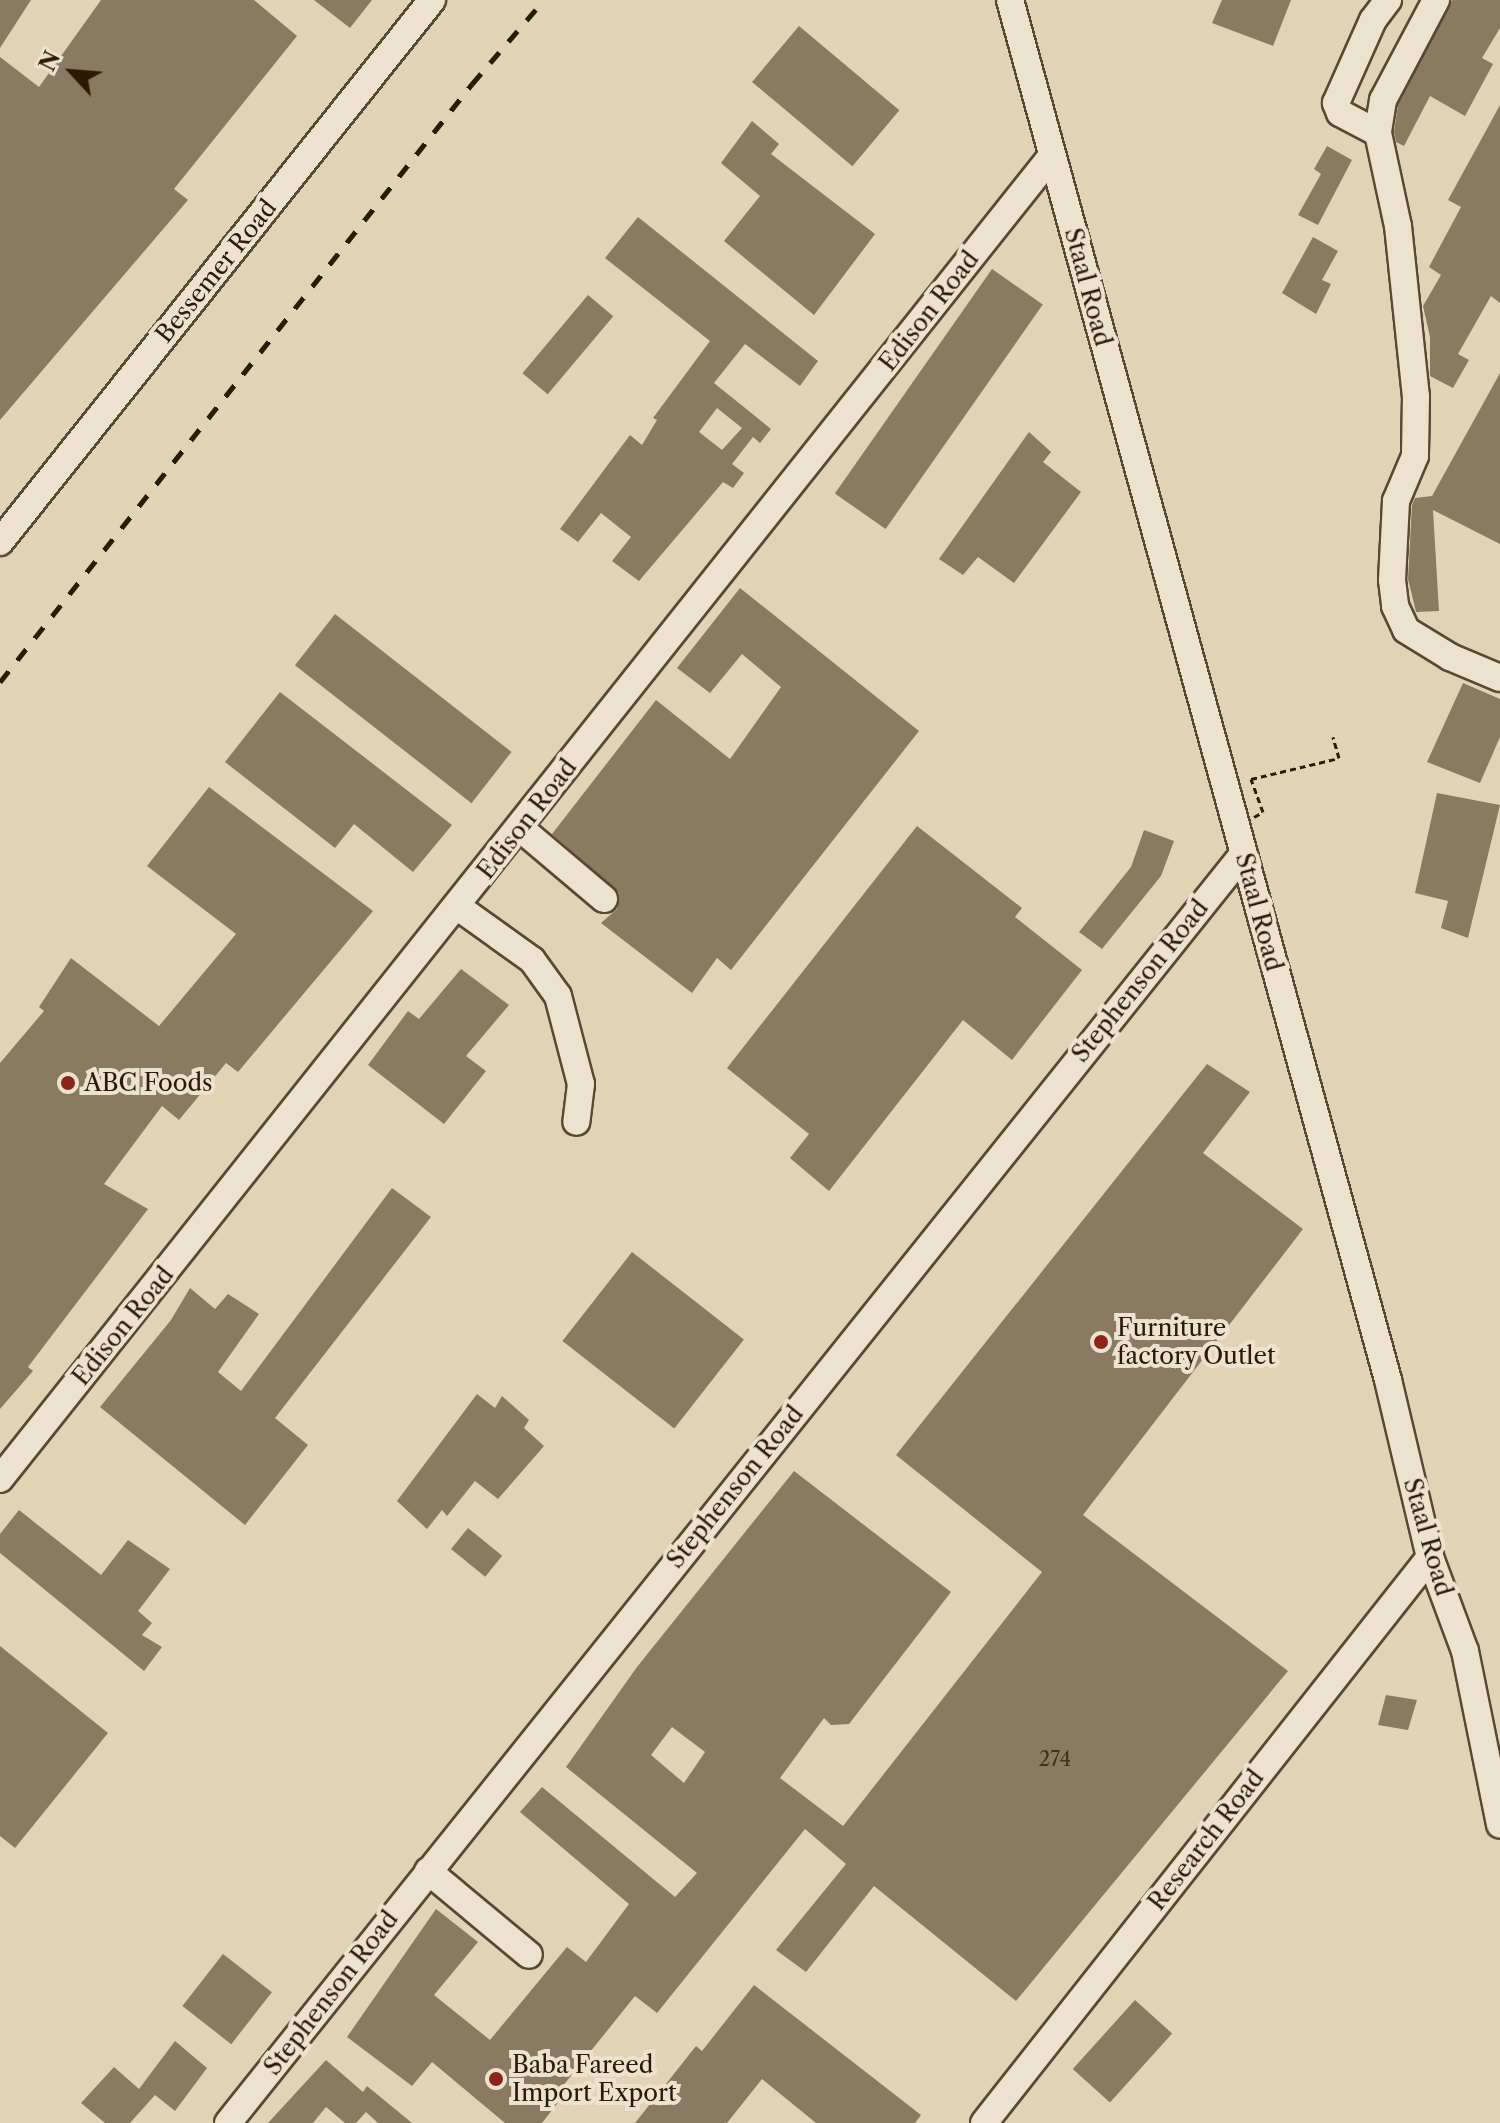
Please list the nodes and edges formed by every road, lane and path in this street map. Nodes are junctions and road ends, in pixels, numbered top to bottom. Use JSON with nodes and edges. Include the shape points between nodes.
{"nodes":[{"id":1,"x":432,"y":0,"type":"edge"},
{"id":2,"x":1010,"y":0,"type":"edge"},
{"id":3,"x":1388,"y":0,"type":"edge"},
{"id":4,"x":1436,"y":0,"type":"edge"},
{"id":5,"x":1378,"y":133,"type":"junction"},
{"id":6,"x":1051,"y":157,"type":"junction"},
{"id":7,"x":0,"y":542,"type":"edge"},
{"id":8,"x":1500,"y":678,"type":"edge"},
{"id":9,"x":1333,"y":737,"type":"dead end"},
{"id":10,"x":1263,"y":812,"type":"dead end"},
{"id":11,"x":520,"y":828,"type":"junction"},
{"id":12,"x":1244,"y":853,"type":"junction"},
{"id":13,"x":604,"y":899,"type":"dead end"},
{"id":14,"x":458,"y":907,"type":"junction"},
{"id":15,"x":576,"y":1122,"type":"dead end"},
{"id":16,"x":0,"y":1479,"type":"edge"},
{"id":17,"x":1430,"y":1557,"type":"junction"},
{"id":18,"x":1500,"y":1825,"type":"edge"},
{"id":19,"x":428,"y":1871,"type":"junction"},
{"id":20,"x":529,"y":1955,"type":"dead end"},
{"id":21,"x":228,"y":2123,"type":"edge"},
{"id":22,"x":984,"y":2123,"type":"edge"}],
"edges":[{"from":1,"to":7,"type":"street","name":"Bessemer Road"},
{"from":2,"to":6,"type":"street","name":"Staal Road"},
{"from":3,"to":5,"type":"street","via":[[1373,20],[1336,103],[1340,113]]},
{"from":4,"to":5,"type":"street","via":[[1383,100]]},
{"from":5,"to":8,"type":"street","via":[[1398,226],[1416,396],[1415,456],[1396,501],[1395,606],[1406,630],[1450,657]]},
{"from":6,"to":11,"type":"street","name":"Edison Road"},
{"from":6,"to":12,"type":"street","name":"Staal Road"},
{"from":9,"to":10,"type":"path","via":[[1339,758],[1251,779]]},
{"from":11,"to":13,"type":"street"},
{"from":11,"to":14,"type":"street","name":"Edison Road"},
{"from":12,"to":17,"type":"street","name":"Staal Road","via":[[1388,1380]]},
{"from":12,"to":19,"type":"street","name":"Stephenson Road"},
{"from":14,"to":15,"type":"street","via":[[532,960],[558,996],[581,1084]]},
{"from":14,"to":16,"type":"street","name":"Edison Road"},
{"from":17,"to":18,"type":"street","name":"Staal Road","via":[[1465,1651]]},
{"from":17,"to":22,"type":"street","name":"Research Road"},
{"from":19,"to":20,"type":"street"},
{"from":19,"to":21,"type":"street","name":"Stephenson Road"}]}
